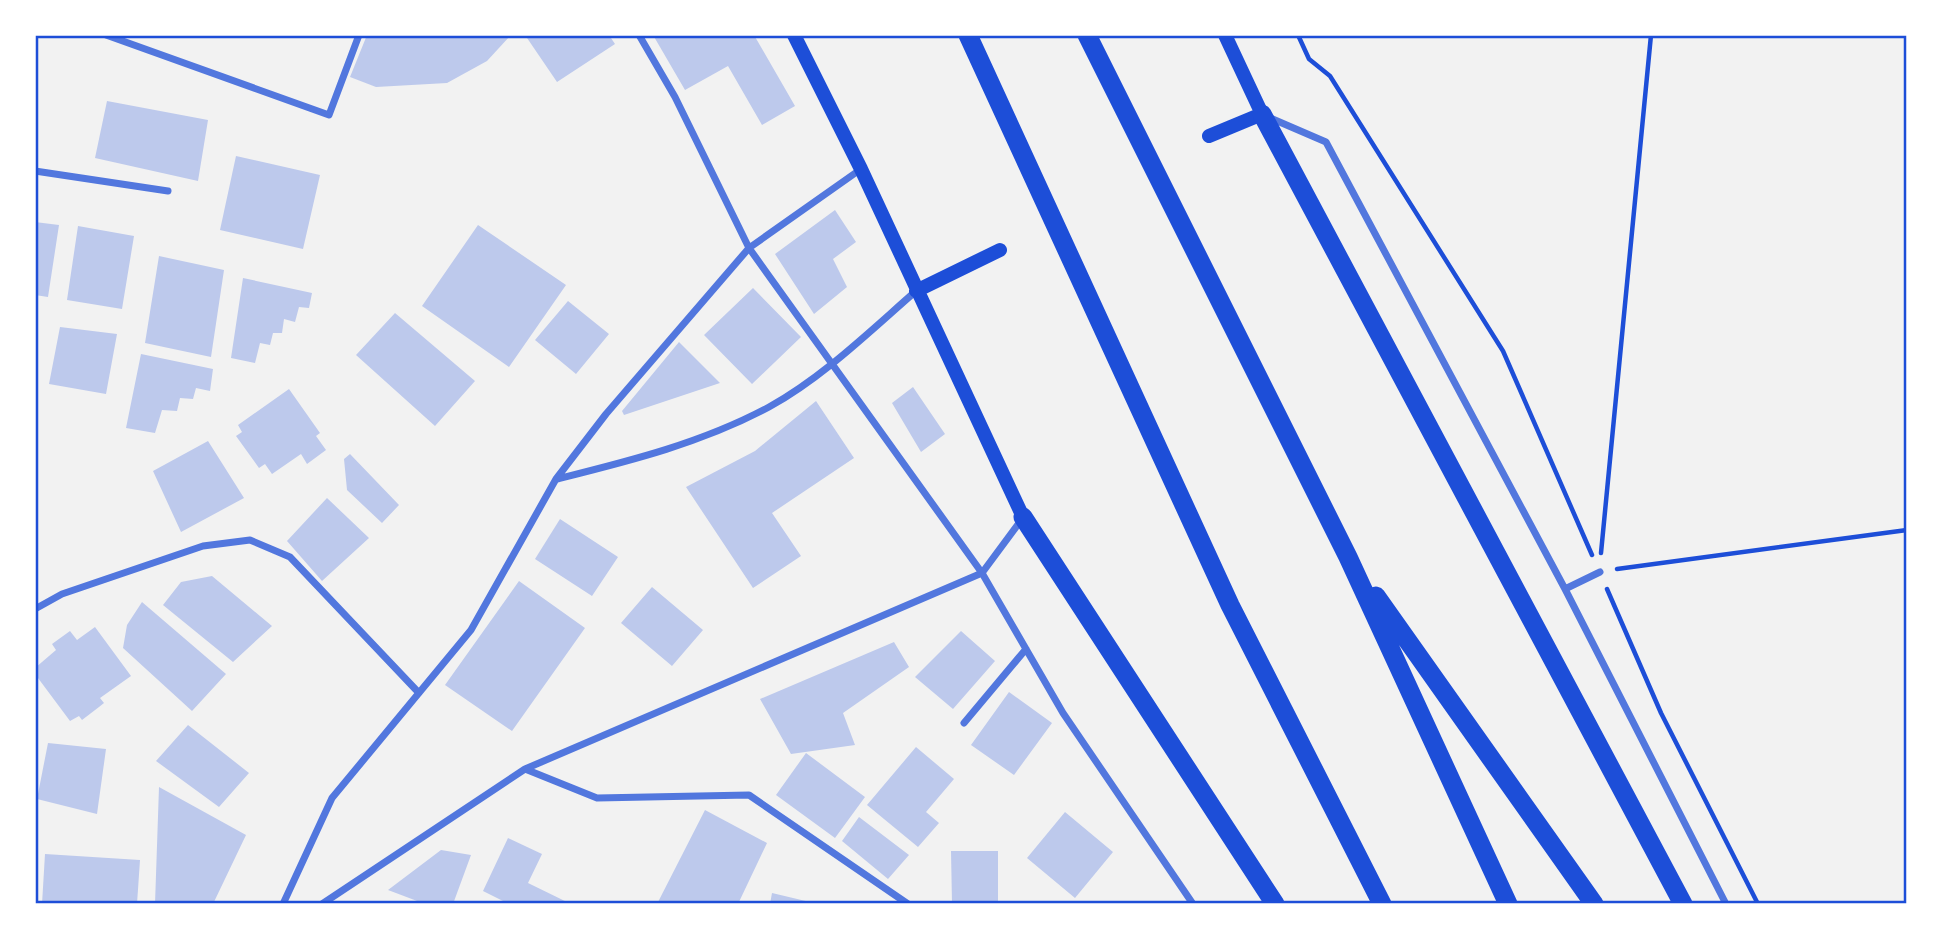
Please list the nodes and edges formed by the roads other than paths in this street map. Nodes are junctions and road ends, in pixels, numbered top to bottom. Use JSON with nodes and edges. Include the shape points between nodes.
{"nodes":[{"id":1,"x":106,"y":35,"type":"edge"},
{"id":2,"x":359,"y":35,"type":"edge"},
{"id":3,"x":639,"y":35,"type":"edge"},
{"id":4,"x":794,"y":35,"type":"edge"},
{"id":5,"x":968,"y":35,"type":"edge"},
{"id":6,"x":1087,"y":35,"type":"edge"},
{"id":7,"x":1225,"y":35,"type":"edge"},
{"id":8,"x":1262,"y":114,"type":"junction"},
{"id":9,"x":1209,"y":136,"type":"dead end"},
{"id":10,"x":861,"y":169,"type":"junction"},
{"id":11,"x":35,"y":170,"type":"edge"},
{"id":12,"x":167,"y":191,"type":"dead end"},
{"id":13,"x":749,"y":248,"type":"junction"},
{"id":14,"x":1000,"y":250,"type":"dead end"},
{"id":15,"x":916,"y":291,"type":"junction"},
{"id":16,"x":831,"y":364,"type":"junction"},
{"id":17,"x":556,"y":479,"type":"junction"},
{"id":18,"x":1023,"y":517,"type":"junction"},
{"id":19,"x":1348,"y":557,"type":"junction"},
{"id":20,"x":1600,"y":572,"type":"road end"},
{"id":21,"x":982,"y":573,"type":"junction"},
{"id":22,"x":1565,"y":589,"type":"junction"},
{"id":23,"x":35,"y":610,"type":"edge"},
{"id":24,"x":1026,"y":649,"type":"junction"},
{"id":25,"x":419,"y":693,"type":"junction"},
{"id":26,"x":964,"y":723,"type":"dead end"},
{"id":27,"x":525,"y":769,"type":"junction"},
{"id":28,"x":284,"y":904,"type":"edge"},
{"id":29,"x":322,"y":904,"type":"edge"},
{"id":30,"x":908,"y":904,"type":"edge"},
{"id":31,"x":1193,"y":904,"type":"edge"},
{"id":32,"x":1275,"y":904,"type":"edge"},
{"id":33,"x":1382,"y":904,"type":"edge"},
{"id":34,"x":1508,"y":904,"type":"edge"},
{"id":35,"x":1594,"y":904,"type":"edge"},
{"id":36,"x":1683,"y":904,"type":"edge"},
{"id":37,"x":1726,"y":904,"type":"edge"}],
"edges":[{"from":1,"to":2,"type":"street","via":[[329,115]]},
{"from":3,"to":13,"type":"street","via":[[675,97]]},
{"from":4,"to":10,"type":"main road"},
{"from":5,"to":33,"type":"highway","via":[[1230,606]]},
{"from":6,"to":19,"type":"highway"},
{"from":7,"to":8,"type":"main road"},
{"from":8,"to":9,"type":"main road"},
{"from":8,"to":22,"type":"street","via":[[1326,142]]},
{"from":8,"to":36,"type":"highway"},
{"from":10,"to":13,"type":"street"},
{"from":10,"to":15,"type":"main road"},
{"from":11,"to":12,"type":"street"},
{"from":13,"to":16,"type":"street"},
{"from":13,"to":17,"type":"street"},
{"from":14,"to":15,"type":"main road"},
{"from":15,"to":16,"type":"street"},
{"from":15,"to":18,"type":"main road"},
{"from":16,"to":17,"type":"street","via":[[769,407],[666,452]]},
{"from":16,"to":21,"type":"street"},
{"from":17,"to":25,"type":"street","via":[[471,630]]},
{"from":18,"to":21,"type":"street"},
{"from":18,"to":32,"type":"highway"},
{"from":19,"to":34,"type":"highway"},
{"from":19,"to":35,"type":"highway"},
{"from":20,"to":22,"type":"street"},
{"from":21,"to":24,"type":"street"},
{"from":21,"to":27,"type":"street"},
{"from":22,"to":37,"type":"street"},
{"from":23,"to":25,"type":"street","via":[[62,594],[203,546],[250,540],[290,557]]},
{"from":24,"to":26,"type":"street"},
{"from":24,"to":31,"type":"street","via":[[1063,713]]},
{"from":25,"to":28,"type":"street","via":[[332,798]]},
{"from":27,"to":29,"type":"street"},
{"from":27,"to":30,"type":"street","via":[[597,799],[749,795]]}]}
